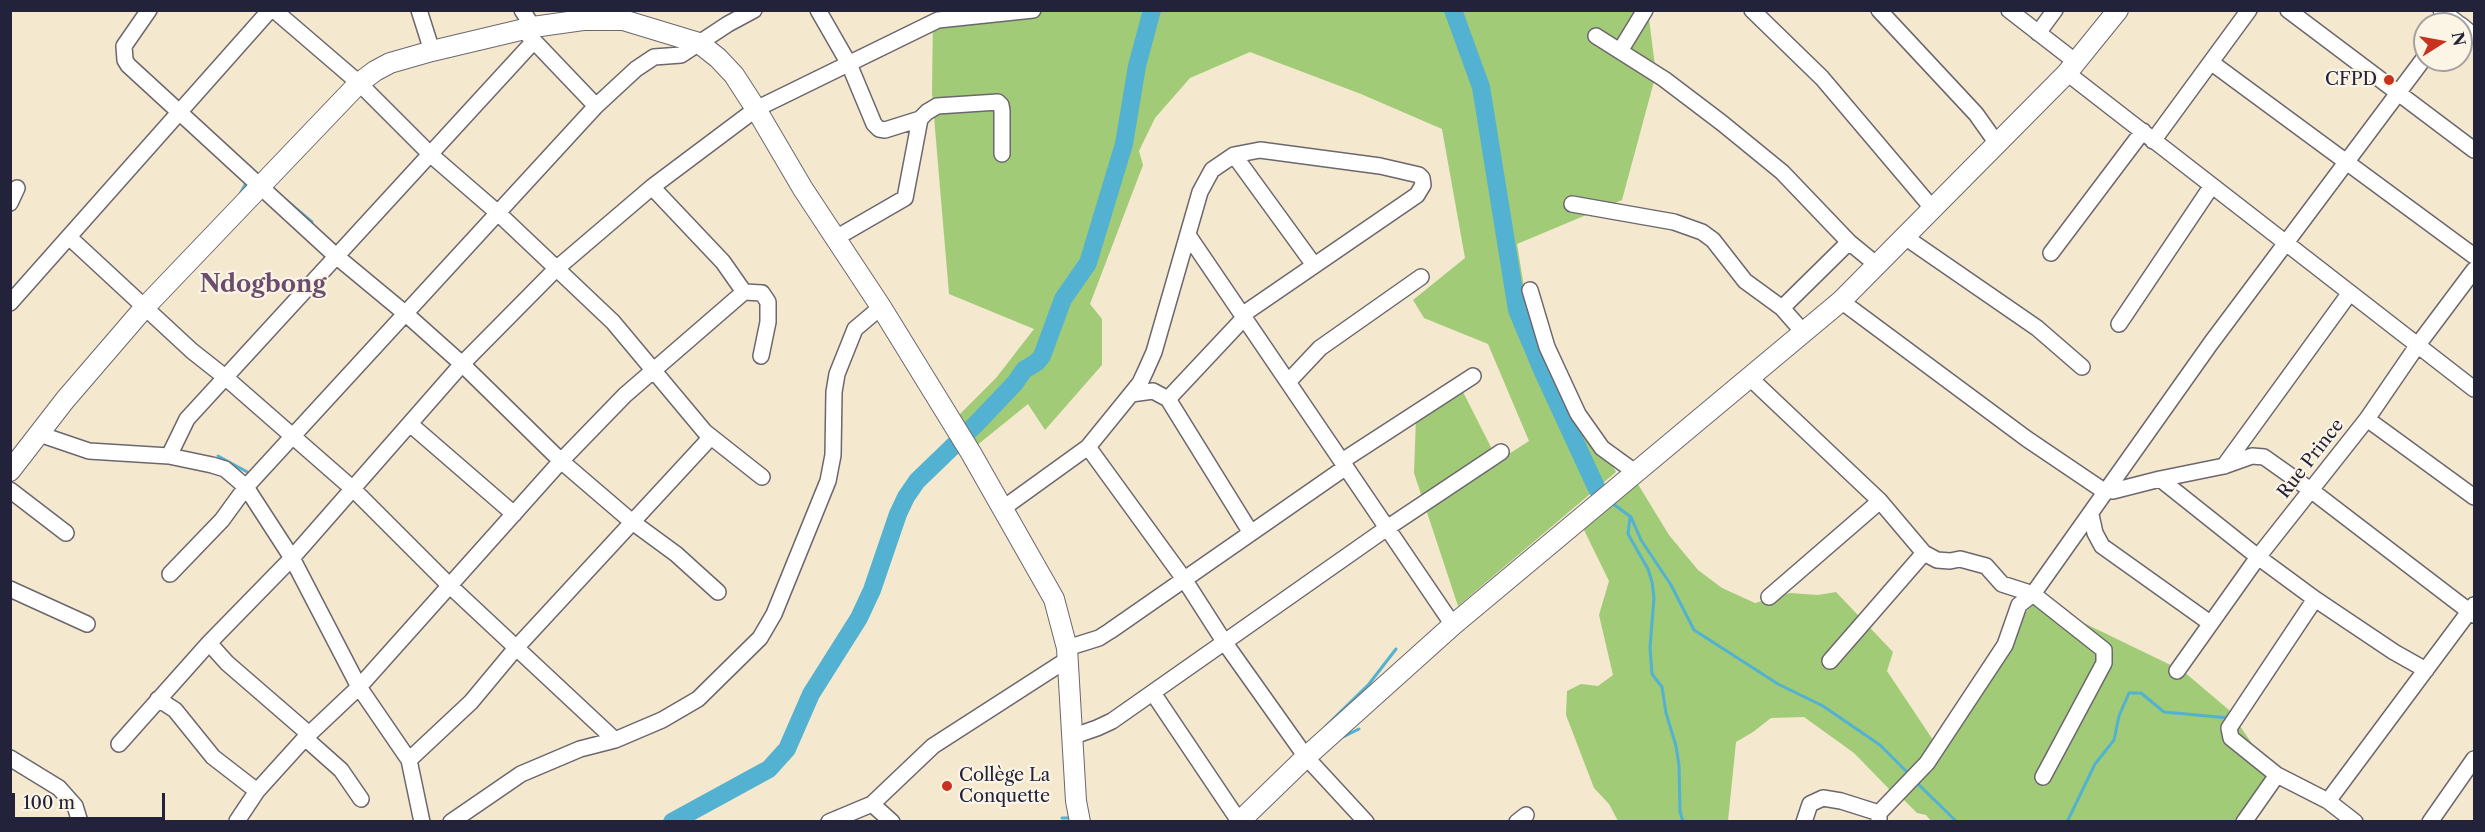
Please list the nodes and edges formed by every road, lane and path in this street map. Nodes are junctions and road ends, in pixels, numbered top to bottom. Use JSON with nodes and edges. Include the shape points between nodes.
{"nodes":[{"id":1,"x":149,"y":10,"type":"edge"},
{"id":2,"x":272,"y":10,"type":"edge"},
{"id":3,"x":419,"y":10,"type":"edge"},
{"id":4,"x":719,"y":10,"type":"edge"},
{"id":5,"x":754,"y":10,"type":"edge"},
{"id":6,"x":818,"y":10,"type":"edge"},
{"id":7,"x":1033,"y":10,"type":"edge"},
{"id":8,"x":1645,"y":10,"type":"edge"},
{"id":9,"x":1752,"y":10,"type":"edge"},
{"id":10,"x":1879,"y":10,"type":"edge"},
{"id":11,"x":2009,"y":10,"type":"edge"},
{"id":12,"x":2055,"y":10,"type":"edge"},
{"id":13,"x":2118,"y":10,"type":"edge"},
{"id":14,"x":2249,"y":10,"type":"edge"},
{"id":15,"x":2288,"y":10,"type":"edge"},
{"id":16,"x":613,"y":15,"type":"edge"},
{"id":17,"x":728,"y":24,"type":"junction"},
{"id":18,"x":528,"y":27,"type":"edge"},
{"id":19,"x":2038,"y":33,"type":"junction"},
{"id":20,"x":1596,"y":36,"type":"dead end"},
{"id":21,"x":699,"y":43,"type":"junction"},
{"id":22,"x":432,"y":51,"type":"junction"},
{"id":23,"x":1620,"y":51,"type":"junction"},
{"id":24,"x":2212,"y":63,"type":"junction"},
{"id":25,"x":849,"y":64,"type":"junction"},
{"id":26,"x":2072,"y":68,"type":"junction"},
{"id":27,"x":2414,"y":72,"type":"edge"},
{"id":28,"x":359,"y":83,"type":"junction"},
{"id":29,"x":2400,"y":92,"type":"junction"},
{"id":30,"x":596,"y":106,"type":"junction"},
{"id":31,"x":756,"y":109,"type":"junction"},
{"id":32,"x":179,"y":112,"type":"junction"},
{"id":33,"x":920,"y":119,"type":"junction"},
{"id":34,"x":2148,"y":136,"type":"junction"},
{"id":35,"x":1998,"y":145,"type":"junction"},
{"id":36,"x":2475,"y":150,"type":"edge"},
{"id":37,"x":1002,"y":154,"type":"dead end"},
{"id":38,"x":431,"y":155,"type":"junction"},
{"id":39,"x":1234,"y":155,"type":"junction"},
{"id":40,"x":2346,"y":163,"type":"junction"},
{"id":41,"x":261,"y":186,"type":"junction"},
{"id":42,"x":652,"y":187,"type":"junction"},
{"id":43,"x":2211,"y":187,"type":"junction"},
{"id":44,"x":1572,"y":204,"type":"dead end"},
{"id":45,"x":1933,"y":209,"type":"junction"},
{"id":46,"x":498,"y":213,"type":"junction"},
{"id":47,"x":1188,"y":235,"type":"junction"},
{"id":48,"x":1905,"y":237,"type":"junction"},
{"id":49,"x":70,"y":238,"type":"junction"},
{"id":50,"x":834,"y":239,"type":"junction"},
{"id":51,"x":1849,"y":242,"type":"junction"},
{"id":52,"x":2286,"y":245,"type":"junction"},
{"id":53,"x":2051,"y":253,"type":"dead end"},
{"id":54,"x":336,"y":256,"type":"junction"},
{"id":55,"x":2475,"y":256,"type":"edge"},
{"id":56,"x":1314,"y":264,"type":"junction"},
{"id":57,"x":1877,"y":265,"type":"junction"},
{"id":58,"x":556,"y":268,"type":"junction"},
{"id":59,"x":2475,"y":270,"type":"edge"},
{"id":60,"x":1421,"y":277,"type":"dead end"},
{"id":61,"x":1530,"y":290,"type":"dead end"},
{"id":62,"x":744,"y":292,"type":"junction"},
{"id":63,"x":2349,"y":294,"type":"junction"},
{"id":64,"x":1841,"y":301,"type":"junction"},
{"id":65,"x":10,"y":303,"type":"edge"},
{"id":66,"x":145,"y":307,"type":"junction"},
{"id":67,"x":881,"y":307,"type":"junction"},
{"id":68,"x":1782,"y":308,"type":"junction"},
{"id":69,"x":406,"y":314,"type":"junction"},
{"id":70,"x":1243,"y":317,"type":"junction"},
{"id":71,"x":2119,"y":324,"type":"dead end"},
{"id":72,"x":1804,"y":333,"type":"junction"},
{"id":73,"x":2417,"y":346,"type":"junction"},
{"id":74,"x":761,"y":356,"type":"dead end"},
{"id":75,"x":462,"y":364,"type":"junction"},
{"id":76,"x":2082,"y":367,"type":"dead end"},
{"id":77,"x":653,"y":370,"type":"junction"},
{"id":78,"x":1473,"y":376,"type":"dead end"},
{"id":79,"x":225,"y":377,"type":"junction"},
{"id":80,"x":1750,"y":378,"type":"junction"},
{"id":81,"x":1288,"y":382,"type":"junction"},
{"id":82,"x":2475,"y":389,"type":"edge"},
{"id":83,"x":1131,"y":394,"type":"junction"},
{"id":84,"x":1168,"y":399,"type":"junction"},
{"id":85,"x":2367,"y":419,"type":"junction"},
{"id":86,"x":410,"y":424,"type":"junction"},
{"id":87,"x":39,"y":434,"type":"junction"},
{"id":88,"x":294,"y":436,"type":"junction"},
{"id":89,"x":711,"y":436,"type":"junction"},
{"id":90,"x":1088,"y":447,"type":"junction"},
{"id":91,"x":1502,"y":452,"type":"dead end"},
{"id":92,"x":169,"y":456,"type":"junction"},
{"id":93,"x":561,"y":462,"type":"junction"},
{"id":94,"x":1344,"y":464,"type":"junction"},
{"id":95,"x":2224,"y":466,"type":"junction"},
{"id":96,"x":10,"y":471,"type":"edge"},
{"id":97,"x":1635,"y":472,"type":"junction"},
{"id":98,"x":762,"y":477,"type":"dead end"},
{"id":99,"x":2160,"y":479,"type":"junction"},
{"id":100,"x":246,"y":487,"type":"junction"},
{"id":101,"x":353,"y":489,"type":"junction"},
{"id":102,"x":10,"y":490,"type":"edge"},
{"id":103,"x":2106,"y":491,"type":"junction"},
{"id":104,"x":2312,"y":491,"type":"junction"},
{"id":105,"x":2475,"y":497,"type":"edge"},
{"id":106,"x":1880,"y":501,"type":"junction"},
{"id":107,"x":1002,"y":509,"type":"junction"},
{"id":108,"x":514,"y":514,"type":"junction"},
{"id":109,"x":2091,"y":515,"type":"junction"},
{"id":110,"x":631,"y":521,"type":"junction"},
{"id":111,"x":1387,"y":528,"type":"junction"},
{"id":112,"x":66,"y":533,"type":"dead end"},
{"id":113,"x":1251,"y":533,"type":"junction"},
{"id":114,"x":1924,"y":553,"type":"junction"},
{"id":115,"x":2258,"y":557,"type":"junction"},
{"id":116,"x":292,"y":558,"type":"junction"},
{"id":117,"x":170,"y":574,"type":"dead end"},
{"id":118,"x":1184,"y":579,"type":"junction"},
{"id":119,"x":449,"y":585,"type":"junction"},
{"id":120,"x":10,"y":589,"type":"edge"},
{"id":121,"x":718,"y":592,"type":"dead end"},
{"id":122,"x":2033,"y":594,"type":"junction"},
{"id":123,"x":1769,"y":597,"type":"dead end"},
{"id":124,"x":2315,"y":599,"type":"junction"},
{"id":125,"x":2473,"y":610,"type":"edge"},
{"id":126,"x":2210,"y":623,"type":"junction"},
{"id":127,"x":87,"y":624,"type":"dead end"},
{"id":128,"x":1453,"y":625,"type":"junction"},
{"id":129,"x":209,"y":643,"type":"junction"},
{"id":130,"x":1225,"y":643,"type":"junction"},
{"id":131,"x":516,"y":648,"type":"junction"},
{"id":132,"x":1068,"y":654,"type":"junction"},
{"id":133,"x":1830,"y":661,"type":"dead end"},
{"id":134,"x":2426,"y":670,"type":"junction"},
{"id":135,"x":2177,"y":671,"type":"dead end"},
{"id":136,"x":359,"y":687,"type":"junction"},
{"id":137,"x":1153,"y":693,"type":"junction"},
{"id":138,"x":158,"y":699,"type":"junction"},
{"id":139,"x":307,"y":736,"type":"junction"},
{"id":140,"x":1074,"y":736,"type":"junction"},
{"id":141,"x":615,"y":740,"type":"junction"},
{"id":142,"x":119,"y":744,"type":"dead end"},
{"id":143,"x":1306,"y":757,"type":"junction"},
{"id":144,"x":10,"y":758,"type":"edge"},
{"id":145,"x":2475,"y":759,"type":"edge"},
{"id":146,"x":409,"y":760,"type":"junction"},
{"id":147,"x":2277,"y":776,"type":"junction"},
{"id":148,"x":2043,"y":777,"type":"dead end"},
{"id":149,"x":257,"y":791,"type":"junction"},
{"id":150,"x":361,"y":799,"type":"dead end"},
{"id":151,"x":2328,"y":801,"type":"junction"},
{"id":152,"x":872,"y":804,"type":"junction"},
{"id":153,"x":1879,"y":817,"type":"edge"},
{"id":154,"x":237,"y":821,"type":"edge"},
{"id":155,"x":1239,"y":821,"type":"edge"},
{"id":156,"x":80,"y":822,"type":"edge"},
{"id":157,"x":422,"y":822,"type":"edge"},
{"id":158,"x":451,"y":822,"type":"edge"},
{"id":159,"x":829,"y":822,"type":"edge"},
{"id":160,"x":892,"y":822,"type":"edge"},
{"id":161,"x":1080,"y":822,"type":"edge"},
{"id":162,"x":1366,"y":822,"type":"edge"},
{"id":163,"x":1804,"y":822,"type":"edge"},
{"id":164,"x":2244,"y":822,"type":"edge"},
{"id":165,"x":2355,"y":822,"type":"edge"},
{"id":166,"x":2430,"y":822,"type":"edge"}],
"edges":[{"from":1,"to":32,"type":"street","via":[[124,46],[125,60]]},
{"from":2,"to":28,"type":"street"},
{"from":2,"to":32,"type":"street"},
{"from":3,"to":22,"type":"street"},
{"from":4,"to":17,"type":"street"},
{"from":5,"to":17,"type":"street"},
{"from":6,"to":25,"type":"street"},
{"from":7,"to":25,"type":"street","via":[[938,20]]},
{"from":8,"to":23,"type":"street"},
{"from":9,"to":45,"type":"street","via":[[1822,78]]},
{"from":10,"to":35,"type":"street","via":[[1976,114]]},
{"from":11,"to":19,"type":"street"},
{"from":12,"to":19,"type":"street"},
{"from":13,"to":26,"type":"main road"},
{"from":14,"to":24,"type":"street"},
{"from":15,"to":29,"type":"street"},
{"from":16,"to":18,"type":"main road"},
{"from":16,"to":21,"type":"main road"},
{"from":17,"to":21,"type":"street"},
{"from":18,"to":22,"type":"main road"},
{"from":18,"to":30,"type":"street"},
{"from":18,"to":38,"type":"street"},
{"from":19,"to":26,"type":"street"},
{"from":20,"to":23,"type":"street"},
{"from":21,"to":30,"type":"street","via":[[677,56],[654,57]]},
{"from":21,"to":31,"type":"main road","via":[[734,75]]},
{"from":22,"to":28,"type":"main road","via":[[390,63]]},
{"from":23,"to":51,"type":"street","via":[[1664,79],[1773,165]]},
{"from":24,"to":34,"type":"street"},
{"from":24,"to":40,"type":"street"},
{"from":25,"to":31,"type":"street"},
{"from":25,"to":33,"type":"street","via":[[879,129]]},
{"from":26,"to":34,"type":"street"},
{"from":26,"to":35,"type":"main road"},
{"from":27,"to":29,"type":"street"},
{"from":28,"to":38,"type":"street"},
{"from":28,"to":41,"type":"main road"},
{"from":29,"to":36,"type":"street"},
{"from":29,"to":40,"type":"street"},
{"from":30,"to":46,"type":"street"},
{"from":31,"to":42,"type":"street"},
{"from":31,"to":50,"type":"main road"},
{"from":32,"to":41,"type":"street"},
{"from":32,"to":49,"type":"street"},
{"from":33,"to":37,"type":"street","via":[[937,106],[998,102],[1002,111]]},
{"from":33,"to":50,"type":"street","via":[[905,198]]},
{"from":34,"to":43,"type":"street"},
{"from":34,"to":53,"type":"street"},
{"from":35,"to":45,"type":"main road"},
{"from":38,"to":46,"type":"street"},
{"from":38,"to":54,"type":"street"},
{"from":39,"to":47,"type":"street","via":[[1212,170],[1206,180]]},
{"from":39,"to":56,"type":"street"},
{"from":39,"to":56,"type":"street","via":[[1271,151],[1380,166],[1422,178],[1417,195]]},
{"from":40,"to":52,"type":"street"},
{"from":40,"to":55,"type":"street"},
{"from":41,"to":54,"type":"street"},
{"from":41,"to":66,"type":"main road"},
{"from":42,"to":58,"type":"street"},
{"from":42,"to":62,"type":"street","via":[[723,262]]},
{"from":43,"to":52,"type":"street"},
{"from":43,"to":71,"type":"street"},
{"from":44,"to":68,"type":"street","via":[[1674,222],[1702,232],[1745,281]]},
{"from":45,"to":48,"type":"main road"},
{"from":46,"to":58,"type":"street"},
{"from":46,"to":69,"type":"street"},
{"from":47,"to":70,"type":"street"},
{"from":47,"to":83,"type":"street","via":[[1154,352]]},
{"from":48,"to":57,"type":"main road"},
{"from":48,"to":76,"type":"street","via":[[2037,328]]},
{"from":49,"to":65,"type":"street"},
{"from":49,"to":66,"type":"street"},
{"from":50,"to":67,"type":"main road"},
{"from":51,"to":57,"type":"street"},
{"from":51,"to":68,"type":"street"},
{"from":52,"to":63,"type":"street"},
{"from":52,"to":103,"type":"street"},
{"from":54,"to":69,"type":"street"},
{"from":54,"to":79,"type":"street"},
{"from":56,"to":70,"type":"street"},
{"from":57,"to":64,"type":"main road"},
{"from":58,"to":75,"type":"street"},
{"from":58,"to":77,"type":"street","via":[[613,321]]},
{"from":59,"to":73,"type":"street","name":"Rue Prince"},
{"from":60,"to":81,"type":"street","via":[[1320,348]]},
{"from":61,"to":97,"type":"street","via":[[1547,347],[1578,414],[1602,448]]},
{"from":62,"to":74,"type":"street","via":[[762,293],[768,302]]},
{"from":62,"to":77,"type":"street"},
{"from":63,"to":73,"type":"street"},
{"from":63,"to":95,"type":"street"},
{"from":64,"to":72,"type":"main road"},
{"from":64,"to":103,"type":"street","via":[[2027,439]]},
{"from":66,"to":79,"type":"street"},
{"from":66,"to":87,"type":"main road"},
{"from":67,"to":107,"type":"main road"},
{"from":67,"to":141,"type":"street","via":[[855,328],[845,355],[834,392],[833,455],[828,481],[774,614],[760,638],[698,699]]},
{"from":68,"to":72,"type":"street"},
{"from":69,"to":75,"type":"street"},
{"from":69,"to":88,"type":"street"},
{"from":70,"to":81,"type":"street"},
{"from":70,"to":84,"type":"street"},
{"from":72,"to":80,"type":"main road"},
{"from":73,"to":82,"type":"street"},
{"from":73,"to":85,"type":"street","name":"Rue Prince"},
{"from":75,"to":86,"type":"street"},
{"from":75,"to":93,"type":"street"},
{"from":77,"to":89,"type":"street"},
{"from":77,"to":93,"type":"street"},
{"from":78,"to":94,"type":"street"},
{"from":79,"to":88,"type":"street"},
{"from":79,"to":92,"type":"street","via":[[187,419]]},
{"from":80,"to":97,"type":"main road"},
{"from":80,"to":106,"type":"street"},
{"from":81,"to":94,"type":"street"},
{"from":83,"to":84,"type":"street","via":[[1153,391]]},
{"from":83,"to":90,"type":"street"},
{"from":84,"to":113,"type":"street"},
{"from":85,"to":104,"type":"street","name":"Rue Prince"},
{"from":85,"to":105,"type":"street"},
{"from":86,"to":101,"type":"street"},
{"from":86,"to":108,"type":"street"},
{"from":87,"to":92,"type":"street","via":[[89,451]]},
{"from":87,"to":96,"type":"main road"},
{"from":88,"to":100,"type":"street"},
{"from":88,"to":101,"type":"street"},
{"from":89,"to":98,"type":"street"},
{"from":89,"to":110,"type":"street"},
{"from":90,"to":107,"type":"street"},
{"from":90,"to":118,"type":"street"},
{"from":91,"to":111,"type":"street"},
{"from":92,"to":100,"type":"street","via":[[225,469]]},
{"from":93,"to":108,"type":"street"},
{"from":93,"to":110,"type":"street"},
{"from":94,"to":111,"type":"street"},
{"from":94,"to":113,"type":"street"},
{"from":95,"to":99,"type":"street"},
{"from":95,"to":104,"type":"street","via":[[2252,456],[2264,457]]},
{"from":97,"to":128,"type":"main road"},
{"from":99,"to":103,"type":"street"},
{"from":99,"to":115,"type":"street"},
{"from":100,"to":116,"type":"street"},
{"from":100,"to":117,"type":"street","via":[[222,520]]},
{"from":101,"to":116,"type":"street"},
{"from":101,"to":119,"type":"street"},
{"from":102,"to":112,"type":"street"},
{"from":103,"to":109,"type":"street"},
{"from":104,"to":115,"type":"street","name":"Rue Prince"},
{"from":104,"to":125,"type":"street"},
{"from":106,"to":114,"type":"street"},
{"from":106,"to":123,"type":"street"},
{"from":107,"to":132,"type":"main road","via":[[1054,599]]},
{"from":108,"to":119,"type":"street"},
{"from":109,"to":122,"type":"street"},
{"from":109,"to":126,"type":"street","via":[[2094,533],[2102,546]]},
{"from":110,"to":121,"type":"street"},
{"from":110,"to":131,"type":"street"},
{"from":111,"to":128,"type":"street"},
{"from":111,"to":130,"type":"street"},
{"from":113,"to":118,"type":"street"},
{"from":114,"to":122,"type":"street","via":[[1937,560],[1960,559],[1982,564],[2002,584]]},
{"from":114,"to":133,"type":"street"},
{"from":115,"to":124,"type":"street"},
{"from":115,"to":126,"type":"street","name":"Rue Prince"},
{"from":116,"to":129,"type":"street"},
{"from":116,"to":136,"type":"street"},
{"from":118,"to":130,"type":"street"},
{"from":118,"to":132,"type":"street","via":[[1099,638]]},
{"from":119,"to":131,"type":"street"},
{"from":119,"to":136,"type":"street"},
{"from":120,"to":127,"type":"street"},
{"from":122,"to":148,"type":"street","via":[[2100,646],[2105,657]]},
{"from":122,"to":153,"type":"street","via":[[2019,605],[2005,645],[1927,762]]},
{"from":124,"to":134,"type":"street"},
{"from":124,"to":147,"type":"street","via":[[2229,728],[2231,738]]},
{"from":125,"to":134,"type":"street"},
{"from":126,"to":135,"type":"street","name":"Rue Prince"},
{"from":128,"to":143,"type":"main road"},
{"from":129,"to":138,"type":"street"},
{"from":129,"to":139,"type":"street"},
{"from":130,"to":137,"type":"street"},
{"from":130,"to":143,"type":"street"},
{"from":131,"to":141,"type":"street"},
{"from":131,"to":146,"type":"street","via":[[471,702]]},
{"from":132,"to":140,"type":"main road"},
{"from":132,"to":152,"type":"street","via":[[933,746]]},
{"from":134,"to":151,"type":"street"},
{"from":136,"to":139,"type":"street"},
{"from":136,"to":146,"type":"street"},
{"from":137,"to":140,"type":"street","via":[[1112,721]]},
{"from":137,"to":155,"type":"street"},
{"from":138,"to":142,"type":"street"},
{"from":138,"to":149,"type":"street","via":[[175,710],[213,757]]},
{"from":139,"to":149,"type":"street"},
{"from":139,"to":150,"type":"street","via":[[341,770]]},
{"from":140,"to":161,"type":"main road"},
{"from":141,"to":158,"type":"street","via":[[580,748],[521,774]]},
{"from":143,"to":155,"type":"main road"},
{"from":143,"to":162,"type":"street"},
{"from":144,"to":156,"type":"street","via":[[59,788],[75,807]]},
{"from":145,"to":166,"type":"street"},
{"from":146,"to":157,"type":"street"},
{"from":147,"to":151,"type":"street"},
{"from":147,"to":164,"type":"street"},
{"from":149,"to":154,"type":"street"},
{"from":151,"to":165,"type":"street"},
{"from":152,"to":159,"type":"street"},
{"from":152,"to":160,"type":"street"},
{"from":153,"to":163,"type":"street","via":[[1851,803],[1823,798],[1810,804]]}]}
